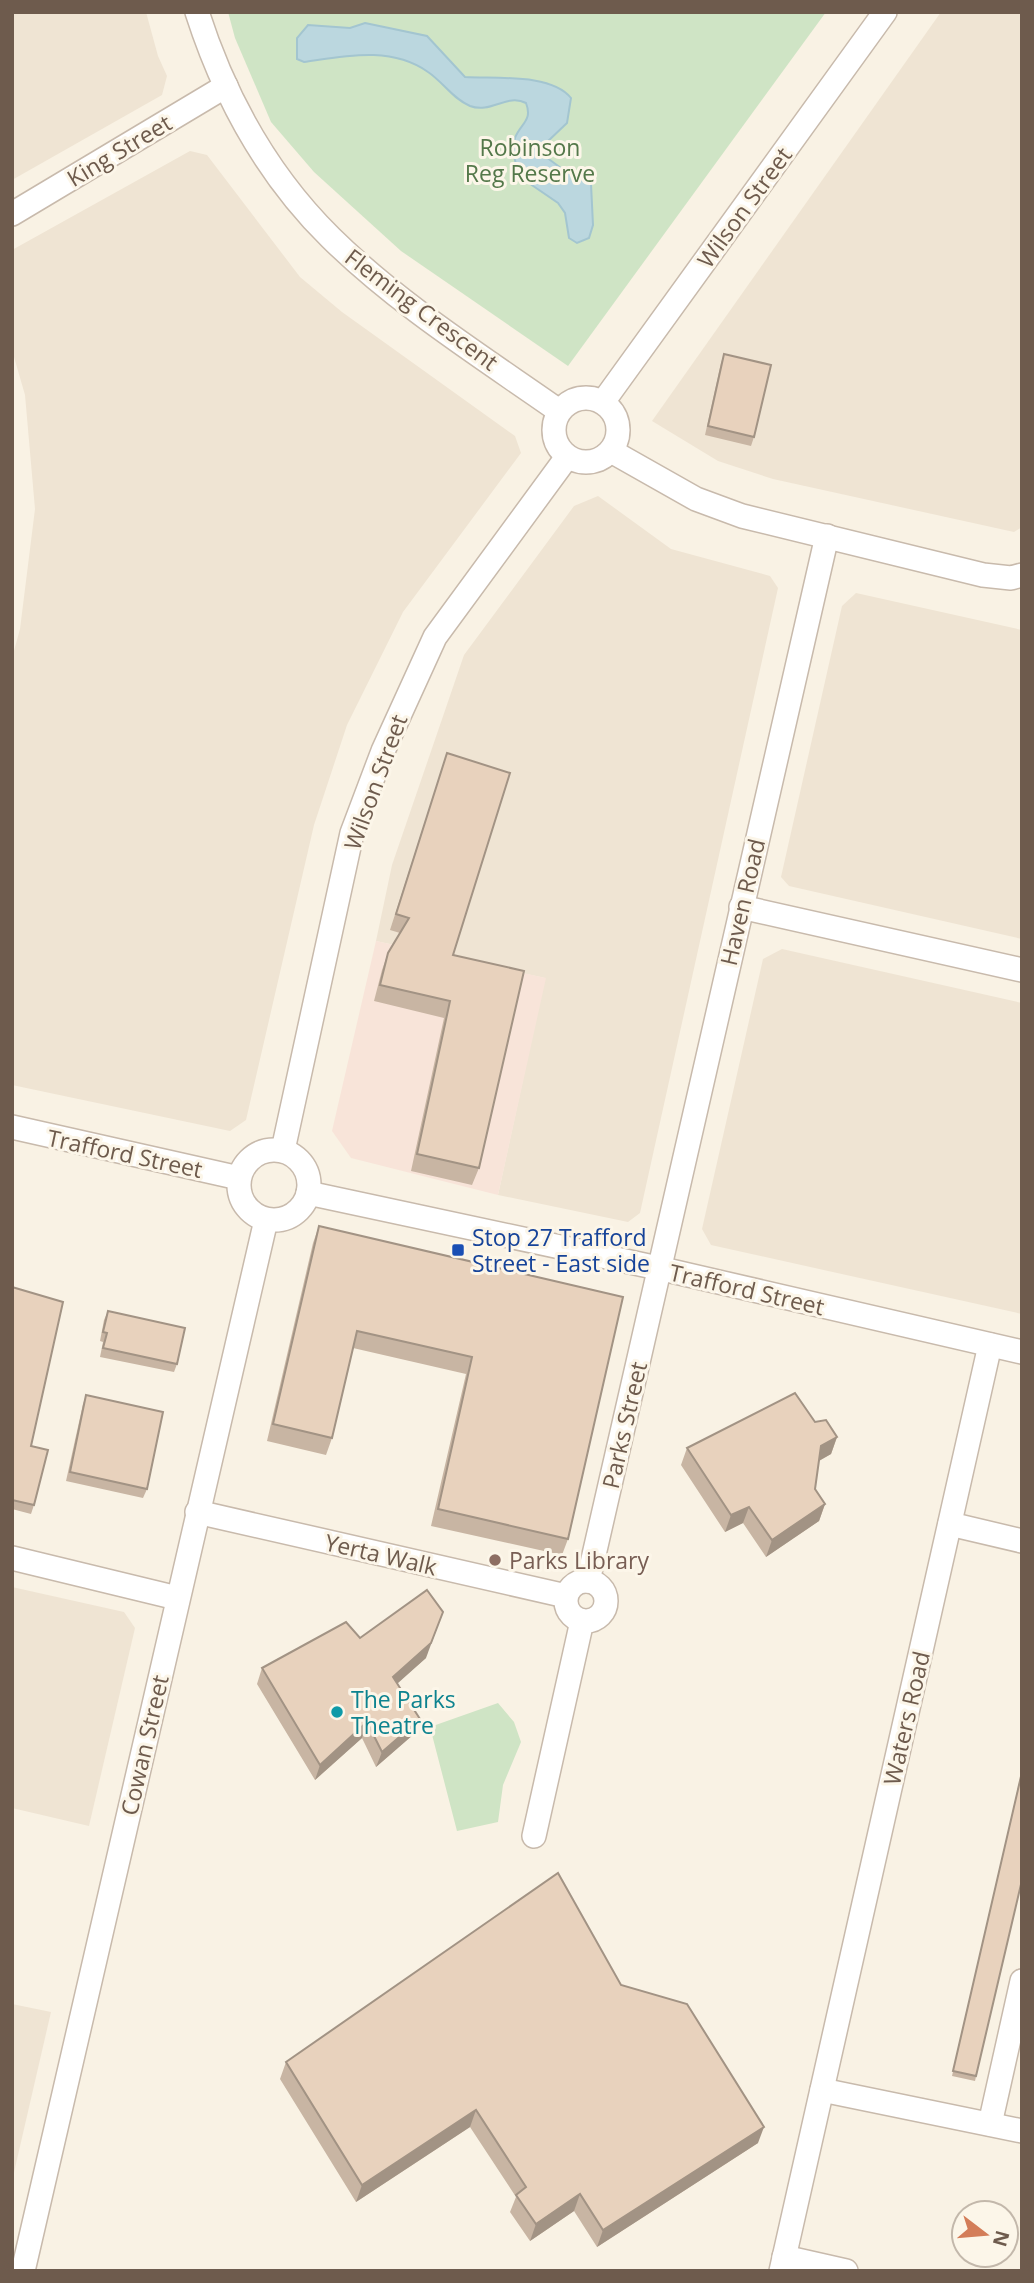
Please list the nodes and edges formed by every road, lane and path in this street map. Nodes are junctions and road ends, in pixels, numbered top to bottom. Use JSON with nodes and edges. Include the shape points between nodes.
{"nodes":[{"id":1,"x":197,"y":12,"type":"edge"},
{"id":2,"x":885,"y":12,"type":"edge"},
{"id":3,"x":226,"y":86,"type":"junction"},
{"id":4,"x":12,"y":214,"type":"edge"},
{"id":5,"x":603,"y":402,"type":"junction"},
{"id":6,"x":559,"y":411,"type":"junction"},
{"id":7,"x":611,"y":452,"type":"junction"},
{"id":8,"x":567,"y":457,"type":"junction"},
{"id":9,"x":827,"y":536,"type":"junction"},
{"id":10,"x":1022,"y":575,"type":"edge"},
{"id":11,"x":741,"y":907,"type":"junction"},
{"id":12,"x":1022,"y":970,"type":"edge"},
{"id":13,"x":12,"y":1127,"type":"edge"},
{"id":14,"x":283,"y":1150,"type":"junction"},
{"id":15,"x":239,"y":1178,"type":"junction"},
{"id":16,"x":308,"y":1193,"type":"junction"},
{"id":17,"x":266,"y":1220,"type":"junction"},
{"id":18,"x":658,"y":1268,"type":"junction"},
{"id":19,"x":990,"y":1345,"type":"junction"},
{"id":20,"x":1022,"y":1352,"type":"edge"},
{"id":21,"x":197,"y":1512,"type":"junction"},
{"id":22,"x":950,"y":1524,"type":"junction"},
{"id":23,"x":1022,"y":1541,"type":"edge"},
{"id":24,"x":12,"y":1558,"type":"edge"},
{"id":25,"x":588,"y":1581,"type":"junction"},
{"id":26,"x":566,"y":1596,"type":"junction"},
{"id":27,"x":177,"y":1598,"type":"junction"},
{"id":28,"x":582,"y":1621,"type":"junction"},
{"id":29,"x":534,"y":1836,"type":"dead end"},
{"id":30,"x":1022,"y":1981,"type":"edge"},
{"id":31,"x":822,"y":2090,"type":"junction"},
{"id":32,"x":990,"y":2124,"type":"junction"},
{"id":33,"x":1022,"y":2131,"type":"edge"},
{"id":34,"x":782,"y":2264,"type":"edge"},
{"id":35,"x":23,"y":2271,"type":"edge"},
{"id":36,"x":846,"y":2271,"type":"edge"}],
"edges":[{"from":1,"to":3,"type":"street","name":"Fleming Crescent"},
{"from":2,"to":5,"type":"street","name":"Wilson Street"},
{"from":3,"to":4,"type":"street","name":"King Street"},
{"from":3,"to":6,"type":"street","name":"Fleming Crescent","via":[[286,187],[331,238],[386,286]]},
{"from":5,"to":6,"type":"street","via":[[584,397]]},
{"from":5,"to":7,"type":"street","via":[[617,419],[617,442]]},
{"from":6,"to":8,"type":"street","via":[[553,431]]},
{"from":7,"to":8,"type":"street","via":[[595,462]]},
{"from":7,"to":9,"type":"street","via":[[696,499],[742,516]]},
{"from":8,"to":14,"type":"street","name":"Wilson Street","via":[[435,637],[383,751],[352,833]]},
{"from":9,"to":10,"type":"street","via":[[983,575]]},
{"from":9,"to":11,"type":"street","name":"Haven Road"},
{"from":11,"to":12,"type":"street"},
{"from":11,"to":18,"type":"street","name":"Haven Road"},
{"from":13,"to":15,"type":"street","name":"Trafford Street"},
{"from":14,"to":15,"type":"street","via":[[250,1158]]},
{"from":14,"to":16,"type":"street","via":[[301,1162]]},
{"from":15,"to":17,"type":"street","via":[[241,1200]]},
{"from":16,"to":17,"type":"street","via":[[288,1218]]},
{"from":16,"to":18,"type":"street","name":"Trafford Street"},
{"from":17,"to":21,"type":"street","name":"Cowan Street"},
{"from":18,"to":19,"type":"street","name":"Trafford Street"},
{"from":18,"to":25,"type":"street","name":"Parks Street"},
{"from":19,"to":20,"type":"street","name":"Trafford Street"},
{"from":19,"to":22,"type":"street","name":"Waters Road"},
{"from":21,"to":26,"type":"street","name":"Yerta Walk"},
{"from":21,"to":27,"type":"street","name":"Cowan Street"},
{"from":22,"to":23,"type":"street"},
{"from":22,"to":31,"type":"street","name":"Waters Road"},
{"from":24,"to":27,"type":"street"},
{"from":25,"to":26,"type":"street","via":[[573,1586]]},
{"from":25,"to":28,"type":"street","via":[[602,1590],[604,1607],[592,1620]]},
{"from":26,"to":28,"type":"street","via":[[568,1610]]},
{"from":27,"to":35,"type":"street","name":"Cowan Street"},
{"from":28,"to":29,"type":"street"},
{"from":30,"to":32,"type":"street"},
{"from":31,"to":32,"type":"street"},
{"from":31,"to":34,"type":"street","name":"Waters Road"},
{"from":32,"to":33,"type":"street"},
{"from":34,"to":36,"type":"street"}]}
